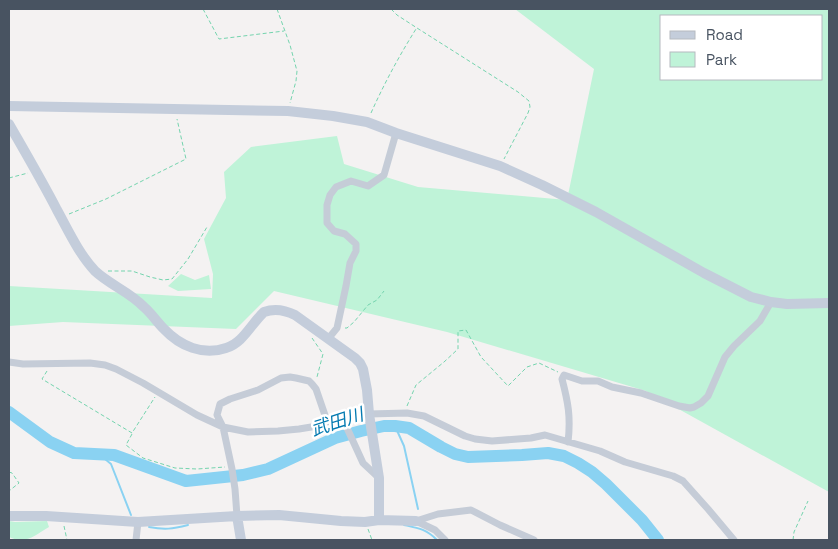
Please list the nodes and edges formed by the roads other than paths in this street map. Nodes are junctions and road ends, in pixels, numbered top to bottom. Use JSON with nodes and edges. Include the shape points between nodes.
{"nodes":[{"id":1,"x":9,"y":106,"type":"edge"},
{"id":2,"x":9,"y":124,"type":"edge"},
{"id":3,"x":396,"y":133,"type":"junction"},
{"id":4,"x":771,"y":302,"type":"junction"},
{"id":5,"x":829,"y":302,"type":"edge"},
{"id":6,"x":328,"y":339,"type":"junction"},
{"id":7,"x":9,"y":362,"type":"edge"},
{"id":8,"x":370,"y":417,"type":"junction"},
{"id":9,"x":328,"y":424,"type":"junction"},
{"id":10,"x":348,"y":425,"type":"junction"},
{"id":11,"x":223,"y":427,"type":"junction"},
{"id":12,"x":568,"y":442,"type":"junction"},
{"id":13,"x":379,"y":478,"type":"junction"},
{"id":14,"x":9,"y":516,"type":"edge"},
{"id":15,"x":237,"y":516,"type":"junction"},
{"id":16,"x":379,"y":520,"type":"junction"},
{"id":17,"x":416,"y":521,"type":"junction"},
{"id":18,"x":138,"y":522,"type":"junction"},
{"id":19,"x":136,"y":540,"type":"edge"},
{"id":20,"x":241,"y":540,"type":"edge"},
{"id":21,"x":445,"y":540,"type":"edge"},
{"id":22,"x":534,"y":540,"type":"edge"},
{"id":23,"x":734,"y":540,"type":"edge"}],
"edges":[{"from":1,"to":3,"type":"street","via":[[288,111],[367,122]]},
{"from":2,"to":6,"type":"street","via":[[77,247],[95,270],[135,298],[180,343],[198,350],[227,348],[242,338],[264,312],[274,310],[295,315]]},
{"from":3,"to":4,"type":"street","via":[[500,166],[596,212],[732,288]]},
{"from":3,"to":6,"type":"street","via":[[384,175],[368,186],[352,181],[336,186],[330,195],[327,223],[334,231],[351,239],[356,244],[356,251],[350,263],[337,328]]},
{"from":4,"to":5,"type":"street"},
{"from":4,"to":12,"type":"street","via":[[760,321],[725,357],[708,396],[694,407],[679,406],[598,380],[582,381],[564,375],[570,425]]},
{"from":6,"to":8,"type":"street","via":[[360,363]]},
{"from":7,"to":11,"type":"street","via":[[105,365]]},
{"from":8,"to":10,"type":"street"},
{"from":8,"to":12,"type":"street","via":[[424,416],[476,439],[492,441],[545,435]]},
{"from":8,"to":13,"type":"street"},
{"from":9,"to":10,"type":"street"},
{"from":9,"to":11,"type":"street","via":[[278,432],[248,432]]},
{"from":9,"to":11,"type":"street","via":[[313,385],[309,381],[285,377],[220,404],[217,415]]},
{"from":10,"to":13,"type":"street","via":[[363,463]]},
{"from":11,"to":15,"type":"street"},
{"from":12,"to":23,"type":"street","via":[[682,481]]},
{"from":13,"to":16,"type":"street"},
{"from":14,"to":18,"type":"street"},
{"from":15,"to":16,"type":"street"},
{"from":15,"to":18,"type":"street"},
{"from":15,"to":20,"type":"street"},
{"from":16,"to":17,"type":"street"},
{"from":17,"to":21,"type":"street","via":[[435,530]]},
{"from":17,"to":22,"type":"street","via":[[438,514],[471,510]]},
{"from":18,"to":19,"type":"street"}]}
